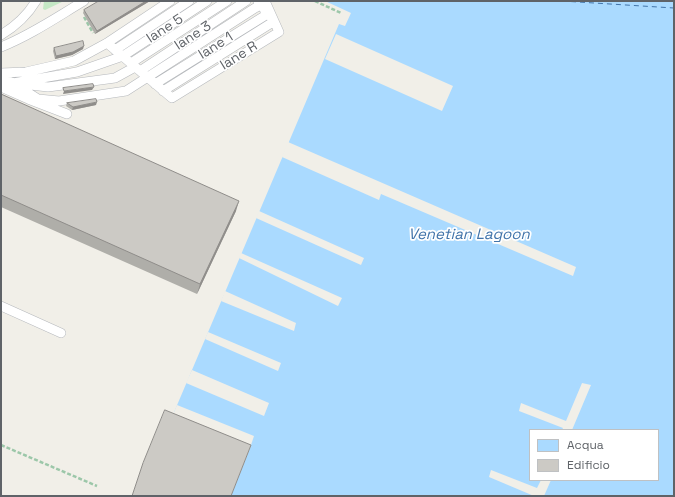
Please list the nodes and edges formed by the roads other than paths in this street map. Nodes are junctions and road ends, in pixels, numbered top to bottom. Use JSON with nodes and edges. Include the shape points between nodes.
{"nodes":[{"id":1,"x":36,"y":1,"type":"edge"},
{"id":2,"x":170,"y":1,"type":"edge"},
{"id":3,"x":189,"y":1,"type":"edge"},
{"id":4,"x":207,"y":1,"type":"edge"},
{"id":5,"x":227,"y":1,"type":"edge"},
{"id":6,"x":246,"y":1,"type":"edge"},
{"id":7,"x":258,"y":1,"type":"edge"},
{"id":8,"x":264,"y":1,"type":"edge"},
{"id":9,"x":81,"y":3,"type":"edge"},
{"id":10,"x":1,"y":35,"type":"edge"},
{"id":11,"x":107,"y":43,"type":"junction"},
{"id":12,"x":1,"y":47,"type":"edge"},
{"id":13,"x":115,"y":50,"type":"junction"},
{"id":14,"x":123,"y":56,"type":"junction"},
{"id":15,"x":135,"y":67,"type":"junction"},
{"id":16,"x":1,"y":73,"type":"edge"},
{"id":17,"x":1,"y":78,"type":"edge"},
{"id":18,"x":147,"y":78,"type":"junction"},
{"id":19,"x":13,"y":83,"type":"junction"},
{"id":20,"x":155,"y":84,"type":"junction"},
{"id":21,"x":1,"y":87,"type":"edge"},
{"id":22,"x":163,"y":91,"type":"junction"},
{"id":23,"x":67,"y":114,"type":"dead end"},
{"id":24,"x":1,"y":306,"type":"edge"},
{"id":25,"x":61,"y":333,"type":"dead end"}],
"edges":[{"from":1,"to":10,"type":"lane","via":[[28,14]]},
{"from":2,"to":11,"type":"lane"},
{"from":3,"to":13,"type":"lane"},
{"from":4,"to":14,"type":"lane","name":"lane 5"},
{"from":5,"to":15,"type":"lane"},
{"from":6,"to":15,"type":"lane","name":"lane 3"},
{"from":7,"to":18,"type":"lane","via":[[259,6]]},
{"from":8,"to":20,"type":"lane","name":"lane 1","via":[[266,15]]},
{"from":8,"to":22,"type":"lane","name":"lane R","via":[[273,22]]},
{"from":8,"to":22,"type":"lane","name":"lane R","via":[[279,32],[172,98]]},
{"from":9,"to":12,"type":"lane","via":[[48,24]]},
{"from":11,"to":13,"type":"lane"},
{"from":11,"to":16,"type":"lane","via":[[74,61],[26,72]]},
{"from":13,"to":14,"type":"lane"},
{"from":14,"to":15,"type":"lane"},
{"from":14,"to":19,"type":"lane","name":"lane 5","via":[[77,72]]},
{"from":15,"to":18,"type":"lane"},
{"from":15,"to":19,"type":"lane","via":[[115,78],[80,84],[48,87]]},
{"from":17,"to":19,"type":"lane"},
{"from":18,"to":19,"type":"lane","via":[[126,91],[59,101],[38,99]]},
{"from":18,"to":20,"type":"lane"},
{"from":20,"to":22,"type":"lane"},
{"from":21,"to":23,"type":"lane"},
{"from":24,"to":25,"type":"lane"}]}
